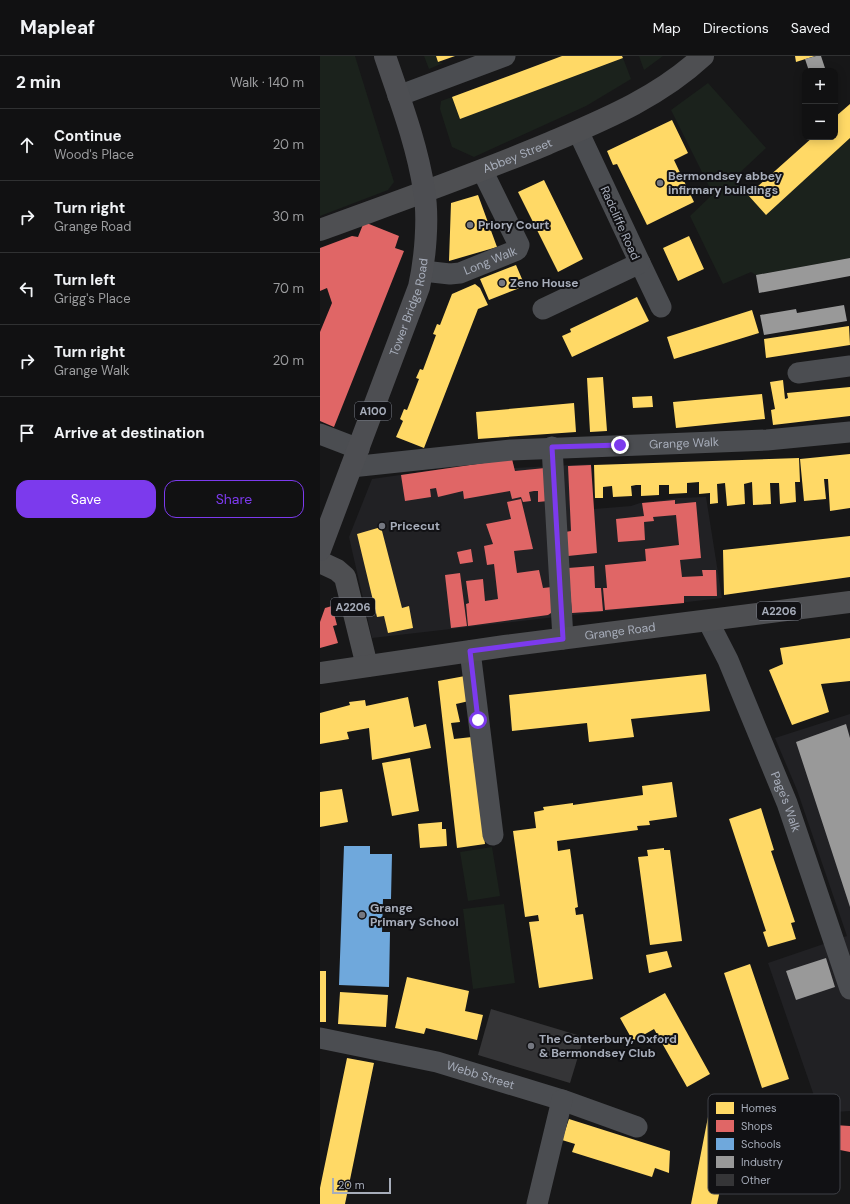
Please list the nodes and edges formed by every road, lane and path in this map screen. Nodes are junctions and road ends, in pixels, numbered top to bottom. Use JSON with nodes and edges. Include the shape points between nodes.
{"nodes":[{"id":1,"x":385,"y":56,"type":"edge"},
{"id":2,"x":505,"y":56,"type":"edge"},
{"id":3,"x":703,"y":56,"type":"edge"},
{"id":4,"x":398,"y":96,"type":"junction"},
{"id":5,"x":578,"y":131,"type":"junction"},
{"id":6,"x":482,"y":170,"type":"junction"},
{"id":7,"x":424,"y":191,"type":"junction"},
{"id":8,"x":320,"y":230,"type":"edge"},
{"id":9,"x":640,"y":263,"type":"junction"},
{"id":10,"x":423,"y":271,"type":"junction"},
{"id":11,"x":661,"y":307,"type":"dead end"},
{"id":12,"x":543,"y":308,"type":"dead end"},
{"id":13,"x":850,"y":366,"type":"edge"},
{"id":14,"x":798,"y":373,"type":"dead end"},
{"id":15,"x":850,"y":432,"type":"edge"},
{"id":16,"x":320,"y":434,"type":"edge"},
{"id":17,"x":552,"y":447,"type":"junction"},
{"id":18,"x":355,"y":458,"type":"junction"},
{"id":19,"x":320,"y":550,"type":"edge"},
{"id":20,"x":320,"y":562,"type":"edge"},
{"id":21,"x":850,"y":602,"type":"edge"},
{"id":22,"x":708,"y":621,"type":"junction"},
{"id":23,"x":563,"y":639,"type":"junction"},
{"id":24,"x":470,"y":651,"type":"junction"},
{"id":25,"x":367,"y":666,"type":"junction"},
{"id":26,"x":320,"y":673,"type":"edge"},
{"id":27,"x":493,"y":835,"type":"dead end"},
{"id":28,"x":850,"y":989,"type":"edge"},
{"id":29,"x":320,"y":1038,"type":"edge"},
{"id":30,"x":562,"y":1100,"type":"junction"},
{"id":31,"x":637,"y":1127,"type":"dead end"},
{"id":32,"x":537,"y":1204,"type":"edge"}],
"edges":[{"from":1,"to":4,"type":"highway","name":"Tower Bridge Road","number":"A100"},
{"from":2,"to":4,"type":"street"},
{"from":3,"to":5,"type":"main road","name":"Abbey Street","via":[[649,96],[605,120]]},
{"from":4,"to":7,"type":"highway","name":"Tower Bridge Road","number":"A100","via":[[415,149]]},
{"from":5,"to":6,"type":"main road","name":"Abbey Street"},
{"from":5,"to":9,"type":"street","name":"Radcliffe Road"},
{"from":6,"to":7,"type":"main road","name":"Abbey Street"},
{"from":6,"to":10,"type":"street","name":"Long Walk","via":[[519,245],[517,250],[460,273]]},
{"from":7,"to":8,"type":"main road","name":"Abbey Street"},
{"from":7,"to":10,"type":"highway","name":"Tower Bridge Road","number":"A100"},
{"from":9,"to":11,"type":"street"},
{"from":9,"to":12,"type":"street","name":"Radcliffe Road"},
{"from":10,"to":18,"type":"highway","name":"Tower Bridge Road","number":"A100"},
{"from":13,"to":14,"type":"street"},
{"from":15,"to":17,"type":"street","name":"Grange Walk","via":[[767,440]]},
{"from":16,"to":18,"type":"street"},
{"from":17,"to":18,"type":"street","name":"Grange Walk"},
{"from":17,"to":23,"type":"street"},
{"from":18,"to":19,"type":"highway","name":"Tower Bridge Road","number":"A100"},
{"from":20,"to":25,"type":"main road","number":"A2206","via":[[339,571],[345,577]]},
{"from":21,"to":22,"type":"main road","name":"Grange Road","number":"A2206"},
{"from":22,"to":23,"type":"main road","name":"Grange Road","number":"A2206"},
{"from":22,"to":28,"type":"street","name":"Page's Walk","via":[[731,668],[787,803]]},
{"from":23,"to":24,"type":"main road","name":"Grange Road","number":"A2206"},
{"from":24,"to":25,"type":"main road","name":"Grange Road","number":"A2206"},
{"from":24,"to":27,"type":"street"},
{"from":25,"to":26,"type":"main road","name":"Grange Road","number":"A2206"},
{"from":29,"to":30,"type":"street","name":"Webb Street","via":[[437,1062]]},
{"from":30,"to":31,"type":"street","name":"Webb Street"},
{"from":30,"to":32,"type":"street"}]}
